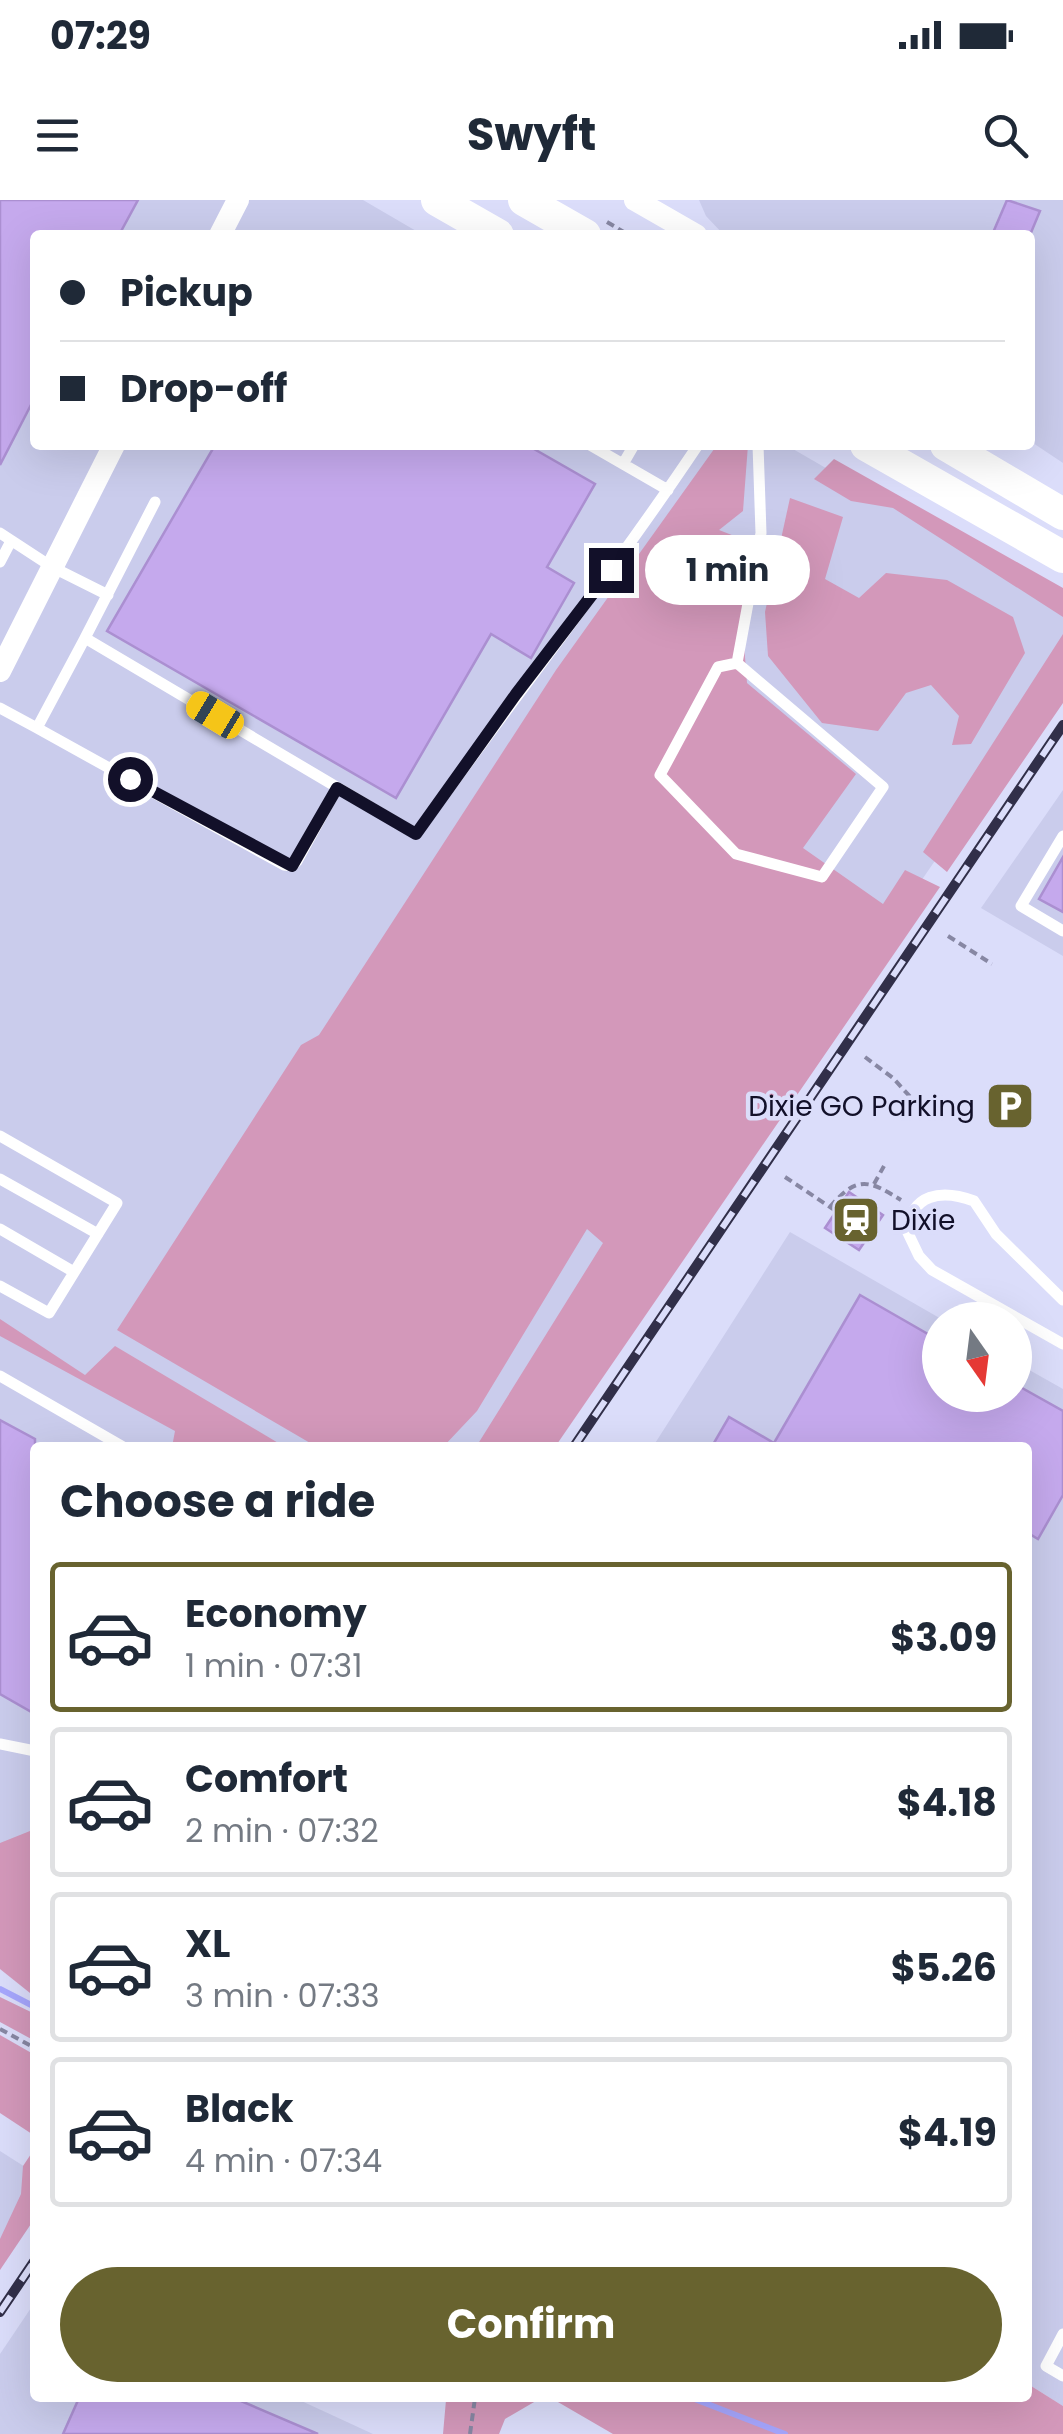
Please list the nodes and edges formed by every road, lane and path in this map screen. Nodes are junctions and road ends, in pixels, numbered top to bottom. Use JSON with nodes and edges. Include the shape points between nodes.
{"nodes":[{"id":1,"x":238,"y":200,"type":"edge"},
{"id":2,"x":437,"y":200,"type":"edge"},
{"id":3,"x":524,"y":200,"type":"edge"},
{"id":4,"x":635,"y":200,"type":"edge"},
{"id":5,"x":670,"y":209,"type":"edge"},
{"id":6,"x":223,"y":230,"type":"edge"},
{"id":7,"x":489,"y":230,"type":"edge"},
{"id":8,"x":576,"y":230,"type":"edge"},
{"id":9,"x":691,"y":230,"type":"edge"},
{"id":10,"x":111,"y":450,"type":"edge"},
{"id":11,"x":599,"y":450,"type":"edge"},
{"id":12,"x":631,"y":450,"type":"edge"},
{"id":13,"x":695,"y":450,"type":"edge"},
{"id":14,"x":758,"y":450,"type":"edge"},
{"id":15,"x":875,"y":450,"type":"edge"},
{"id":16,"x":954,"y":450,"type":"edge"},
{"id":17,"x":623,"y":464,"type":"junction"},
{"id":18,"x":668,"y":490,"type":"junction"},
{"id":19,"x":155,"y":502,"type":"dead end"},
{"id":20,"x":1063,"y":514,"type":"edge"},
{"id":21,"x":6,"y":537,"type":"edge"},
{"id":22,"x":1063,"y":557,"type":"edge"},
{"id":23,"x":0,"y":562,"type":"edge"},
{"id":24,"x":52,"y":567,"type":"junction"},
{"id":25,"x":108,"y":595,"type":"junction"},
{"id":26,"x":85,"y":638,"type":"junction"},
{"id":27,"x":736,"y":664,"type":"junction"},
{"id":28,"x":0,"y":671,"type":"edge"},
{"id":29,"x":0,"y":708,"type":"edge"},
{"id":30,"x":37,"y":728,"type":"junction"},
{"id":31,"x":337,"y":788,"type":"junction"},
{"id":32,"x":1063,"y":836,"type":"edge"},
{"id":33,"x":1063,"y":931,"type":"edge"},
{"id":34,"x":948,"y":936,"type":"dead end"},
{"id":35,"x":992,"y":964,"type":"dead end"},
{"id":36,"x":865,"y":1057,"type":"dead end"},
{"id":37,"x":925,"y":1113,"type":"dead end"},
{"id":38,"x":0,"y":1136,"type":"edge"},
{"id":39,"x":884,"y":1166,"type":"dead end"},
{"id":40,"x":785,"y":1176,"type":"dead end"},
{"id":41,"x":0,"y":1180,"type":"edge"},
{"id":42,"x":874,"y":1184,"type":"junction"},
{"id":43,"x":830,"y":1206,"type":"junction"},
{"id":44,"x":914,"y":1207,"type":"junction"},
{"id":45,"x":836,"y":1211,"type":"dead end"},
{"id":46,"x":0,"y":1229,"type":"edge"},
{"id":47,"x":98,"y":1234,"type":"junction"},
{"id":48,"x":74,"y":1272,"type":"junction"},
{"id":49,"x":0,"y":1286,"type":"edge"},
{"id":50,"x":1063,"y":1300,"type":"edge"},
{"id":51,"x":1063,"y":1344,"type":"edge"},
{"id":52,"x":0,"y":1376,"type":"edge"},
{"id":53,"x":116,"y":1442,"type":"edge"},
{"id":54,"x":0,"y":1744,"type":"edge"},
{"id":55,"x":30,"y":1750,"type":"edge"},
{"id":56,"x":0,"y":2028,"type":"edge"},
{"id":57,"x":30,"y":2045,"type":"edge"},
{"id":58,"x":1063,"y":2334,"type":"edge"},
{"id":59,"x":1063,"y":2376,"type":"edge"},
{"id":60,"x":474,"y":2402,"type":"edge"},
{"id":61,"x":470,"y":2434,"type":"edge"}],
"edges":[{"from":1,"to":6,"type":"street"},
{"from":2,"to":7,"type":"main road"},
{"from":3,"to":8,"type":"main road"},
{"from":4,"to":5,"type":"street"},
{"from":5,"to":9,"type":"street"},
{"from":10,"to":24,"type":"street"},
{"from":11,"to":17,"type":"lane"},
{"from":12,"to":17,"type":"lane"},
{"from":13,"to":18,"type":"lane"},
{"from":14,"to":27,"type":"lane","via":[[761,533]]},
{"from":15,"to":22,"type":"main road"},
{"from":16,"to":20,"type":"main road"},
{"from":17,"to":18,"type":"lane"},
{"from":18,"to":31,"type":"lane","via":[[416,834]]},
{"from":19,"to":25,"type":"lane"},
{"from":21,"to":23,"type":"lane"},
{"from":21,"to":24,"type":"lane"},
{"from":24,"to":25,"type":"lane"},
{"from":24,"to":28,"type":"street"},
{"from":25,"to":26,"type":"lane"},
{"from":26,"to":30,"type":"lane"},
{"from":26,"to":31,"type":"lane"},
{"from":27,"to":27,"type":"lane","via":[[883,787],[822,877],[736,854],[660,775],[718,667]]},
{"from":29,"to":30,"type":"lane"},
{"from":30,"to":31,"type":"lane","via":[[292,866]]},
{"from":32,"to":33,"type":"lane","via":[[1022,906]]},
{"from":34,"to":35,"type":"path"},
{"from":36,"to":37,"type":"path"},
{"from":38,"to":47,"type":"lane","via":[[117,1203]]},
{"from":39,"to":42,"type":"path"},
{"from":40,"to":43,"type":"path"},
{"from":41,"to":47,"type":"lane"},
{"from":42,"to":43,"type":"path","via":[[852,1186]]},
{"from":42,"to":44,"type":"path"},
{"from":43,"to":45,"type":"path"},
{"from":44,"to":50,"type":"lane","via":[[944,1193],[974,1201],[996,1234]]},
{"from":44,"to":51,"type":"lane","via":[[908,1233],[932,1270]]},
{"from":46,"to":48,"type":"lane"},
{"from":47,"to":48,"type":"lane"},
{"from":48,"to":49,"type":"lane","via":[[49,1312]]},
{"from":52,"to":53,"type":"lane"},
{"from":54,"to":55,"type":"lane"},
{"from":56,"to":57,"type":"path"},
{"from":58,"to":59,"type":"lane","via":[[1046,2366]]},
{"from":60,"to":61,"type":"path"}]}
